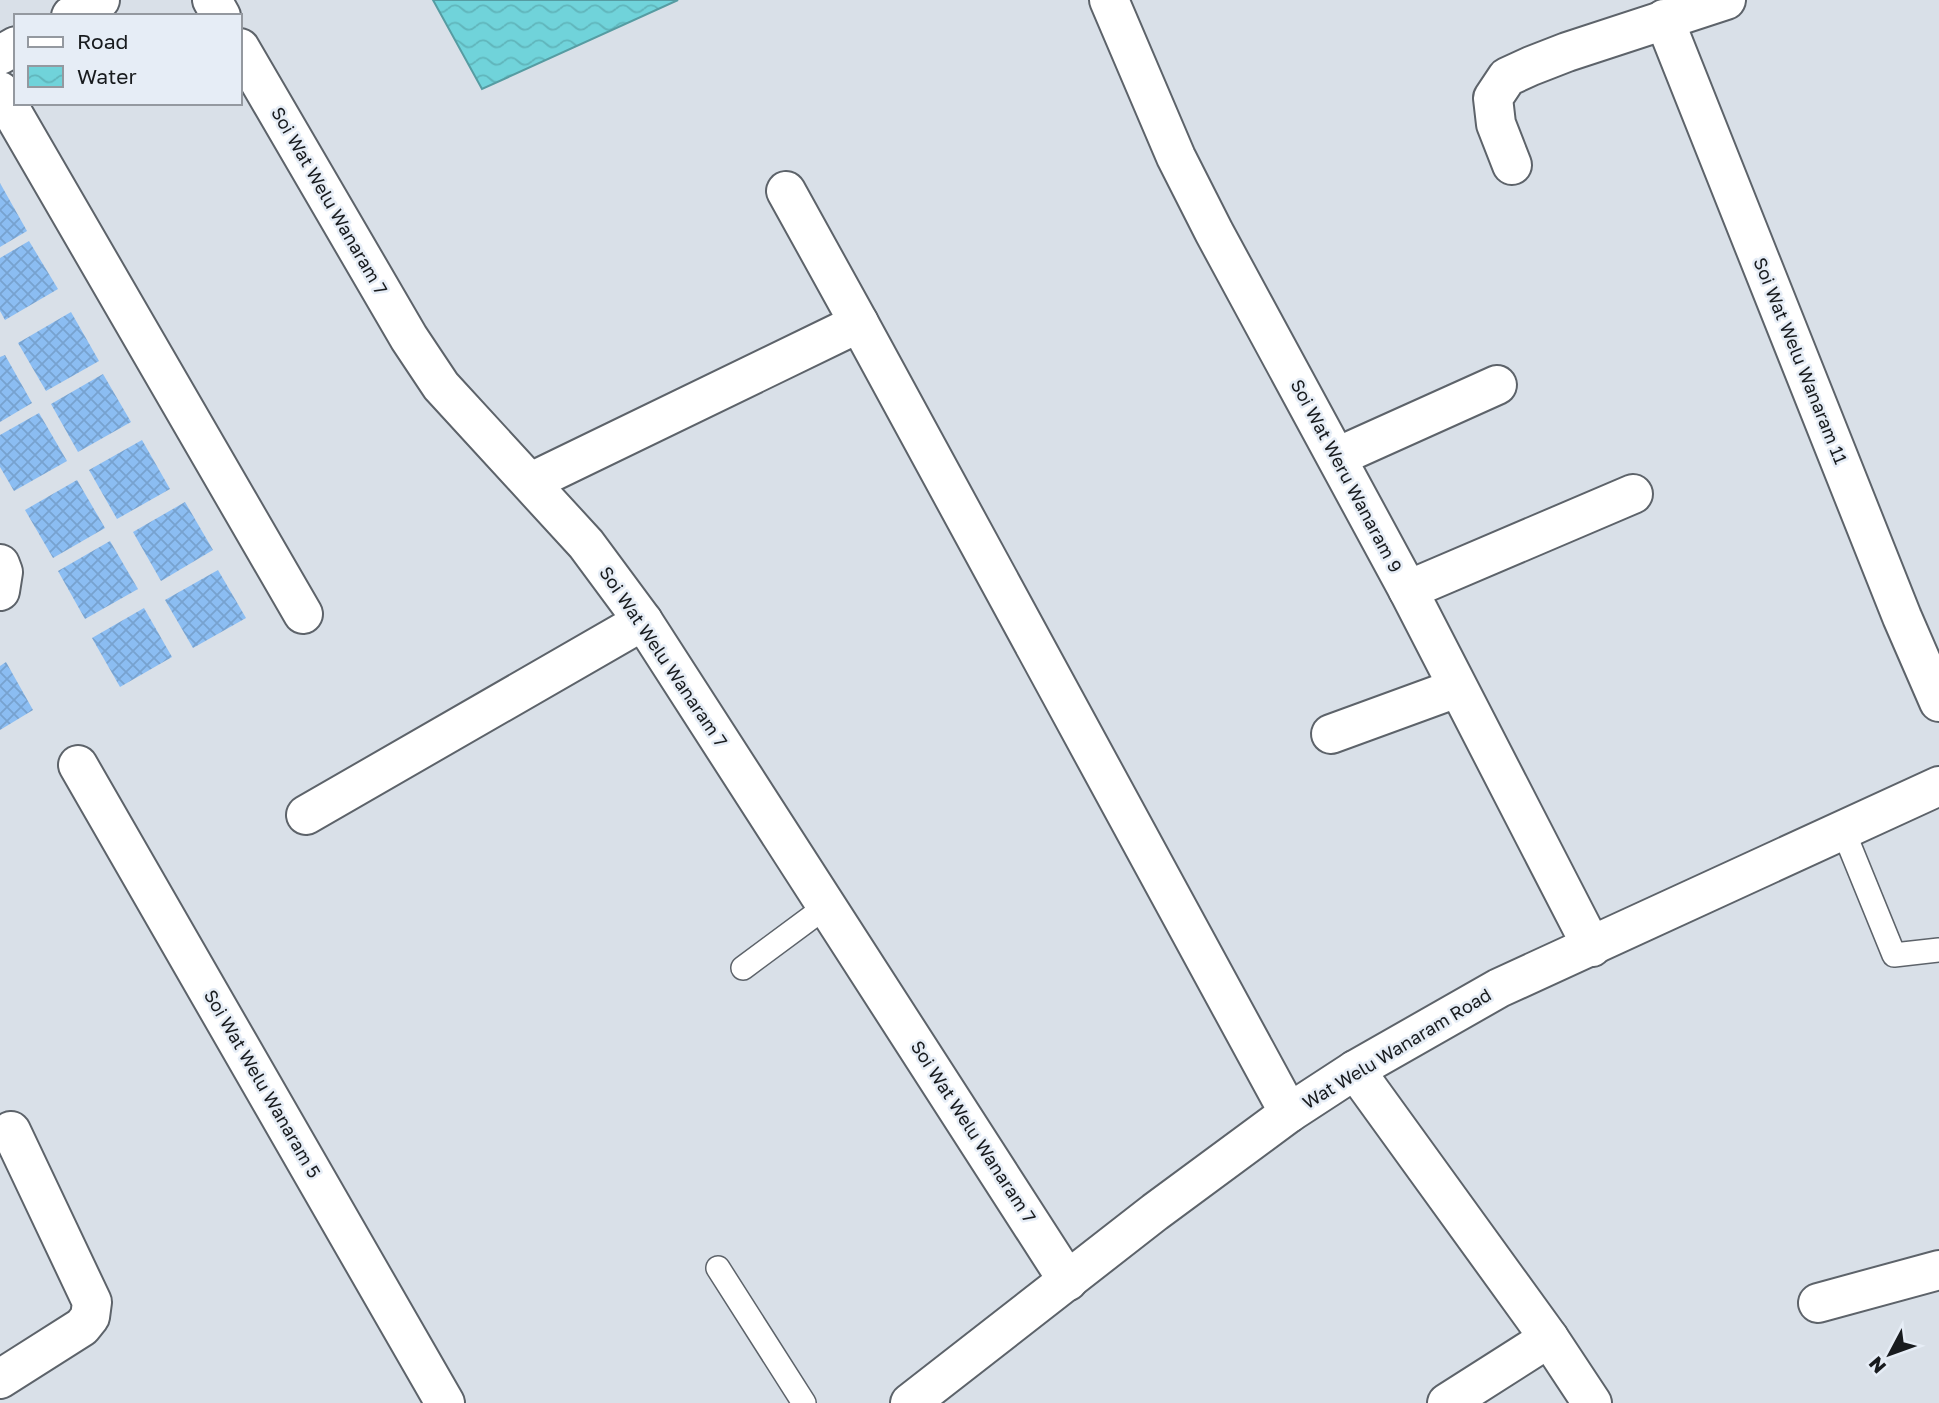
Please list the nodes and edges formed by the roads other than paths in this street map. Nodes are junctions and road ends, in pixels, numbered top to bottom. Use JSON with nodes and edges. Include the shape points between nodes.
{"nodes":[{"id":1,"x":100,"y":0,"type":"edge"},
{"id":2,"x":1109,"y":0,"type":"edge"},
{"id":3,"x":1726,"y":0,"type":"edge"},
{"id":4,"x":75,"y":14,"type":"edge"},
{"id":5,"x":1664,"y":19,"type":"junction"},
{"id":6,"x":242,"y":51,"type":"edge"},
{"id":7,"x":0,"y":91,"type":"edge"},
{"id":8,"x":1512,"y":165,"type":"dead end"},
{"id":9,"x":786,"y":191,"type":"dead end"},
{"id":10,"x":859,"y":323,"type":"junction"},
{"id":11,"x":1497,"y":385,"type":"dead end"},
{"id":12,"x":1337,"y":457,"type":"junction"},
{"id":13,"x":531,"y":482,"type":"junction"},
{"id":14,"x":1633,"y":494,"type":"dead end"},
{"id":15,"x":0,"y":564,"type":"edge"},
{"id":16,"x":1408,"y":590,"type":"junction"},
{"id":17,"x":0,"y":591,"type":"edge"},
{"id":18,"x":303,"y":614,"type":"dead end"},
{"id":19,"x":643,"y":621,"type":"junction"},
{"id":20,"x":1457,"y":688,"type":"junction"},
{"id":21,"x":1939,"y":702,"type":"edge"},
{"id":22,"x":1331,"y":734,"type":"dead end"},
{"id":23,"x":78,"y":765,"type":"dead end"},
{"id":24,"x":1939,"y":786,"type":"edge"},
{"id":25,"x":306,"y":815,"type":"dead end"},
{"id":26,"x":1843,"y":830,"type":"junction"},
{"id":27,"x":828,"y":905,"type":"junction"},
{"id":28,"x":1592,"y":947,"type":"junction"},
{"id":29,"x":1939,"y":950,"type":"edge"},
{"id":30,"x":743,"y":968,"type":"dead end"},
{"id":31,"x":1355,"y":1070,"type":"junction"},
{"id":32,"x":1289,"y":1113,"type":"junction"},
{"id":33,"x":11,"y":1131,"type":"dead end"},
{"id":34,"x":718,"y":1268,"type":"dead end"},
{"id":35,"x":1939,"y":1269,"type":"edge"},
{"id":36,"x":1068,"y":1281,"type":"junction"},
{"id":37,"x":1818,"y":1303,"type":"dead end"},
{"id":38,"x":1549,"y":1338,"type":"junction"},
{"id":39,"x":0,"y":1379,"type":"edge"},
{"id":40,"x":445,"y":1403,"type":"edge"},
{"id":41,"x":804,"y":1403,"type":"edge"},
{"id":42,"x":910,"y":1403,"type":"edge"},
{"id":43,"x":1447,"y":1403,"type":"edge"},
{"id":44,"x":1592,"y":1403,"type":"edge"}],
"edges":[{"from":1,"to":4,"type":"street"},
{"from":2,"to":12,"type":"street","name":"Soi Wat Weru Wanaram 9","via":[[1186,178]]},
{"from":3,"to":5,"type":"street"},
{"from":5,"to":8,"type":"street","via":[[1531,65],[1507,78],[1493,98],[1496,124]]},
{"from":5,"to":21,"type":"street","name":"Soi Wat Welu Wanaram 11"},
{"from":6,"to":13,"type":"street","name":"Soi Wat Welu Wanaram 7","via":[[441,386]]},
{"from":7,"to":18,"type":"street"},
{"from":9,"to":10,"type":"street"},
{"from":10,"to":13,"type":"street"},
{"from":10,"to":32,"type":"street"},
{"from":11,"to":12,"type":"street"},
{"from":12,"to":16,"type":"street","name":"Soi Wat Weru Wanaram 9"},
{"from":13,"to":19,"type":"street","name":"Soi Wat Welu Wanaram 7","via":[[586,544]]},
{"from":14,"to":16,"type":"street"},
{"from":15,"to":17,"type":"street"},
{"from":16,"to":20,"type":"street","name":"Soi Wat Weru Wanaram 9"},
{"from":19,"to":25,"type":"street"},
{"from":19,"to":27,"type":"street","name":"Soi Wat Welu Wanaram 7"},
{"from":20,"to":22,"type":"street"},
{"from":20,"to":28,"type":"street","name":"Soi Wat Weru Wanaram 9"},
{"from":23,"to":40,"type":"street","name":"Soi Wat Welu Wanaram 5"},
{"from":24,"to":26,"type":"street","name":"Wat Welu Wanaram Road"},
{"from":26,"to":28,"type":"street","name":"Wat Welu Wanaram Road"},
{"from":26,"to":29,"type":"lane","via":[[1894,955]]},
{"from":27,"to":30,"type":"lane"},
{"from":27,"to":36,"type":"street","name":"Soi Wat Welu Wanaram 7"},
{"from":28,"to":31,"type":"street","name":"Wat Welu Wanaram Road","via":[[1499,988]]},
{"from":31,"to":32,"type":"street","name":"Wat Welu Wanaram Road"},
{"from":31,"to":38,"type":"street"},
{"from":32,"to":36,"type":"street","name":"Wat Welu Wanaram Road"},
{"from":33,"to":39,"type":"street","via":[[92,1302],[90,1317],[82,1327]]},
{"from":34,"to":41,"type":"lane"},
{"from":35,"to":37,"type":"street"},
{"from":36,"to":42,"type":"street","name":"Wat Welu Wanaram Road"},
{"from":38,"to":43,"type":"street"},
{"from":38,"to":44,"type":"street"}]}
